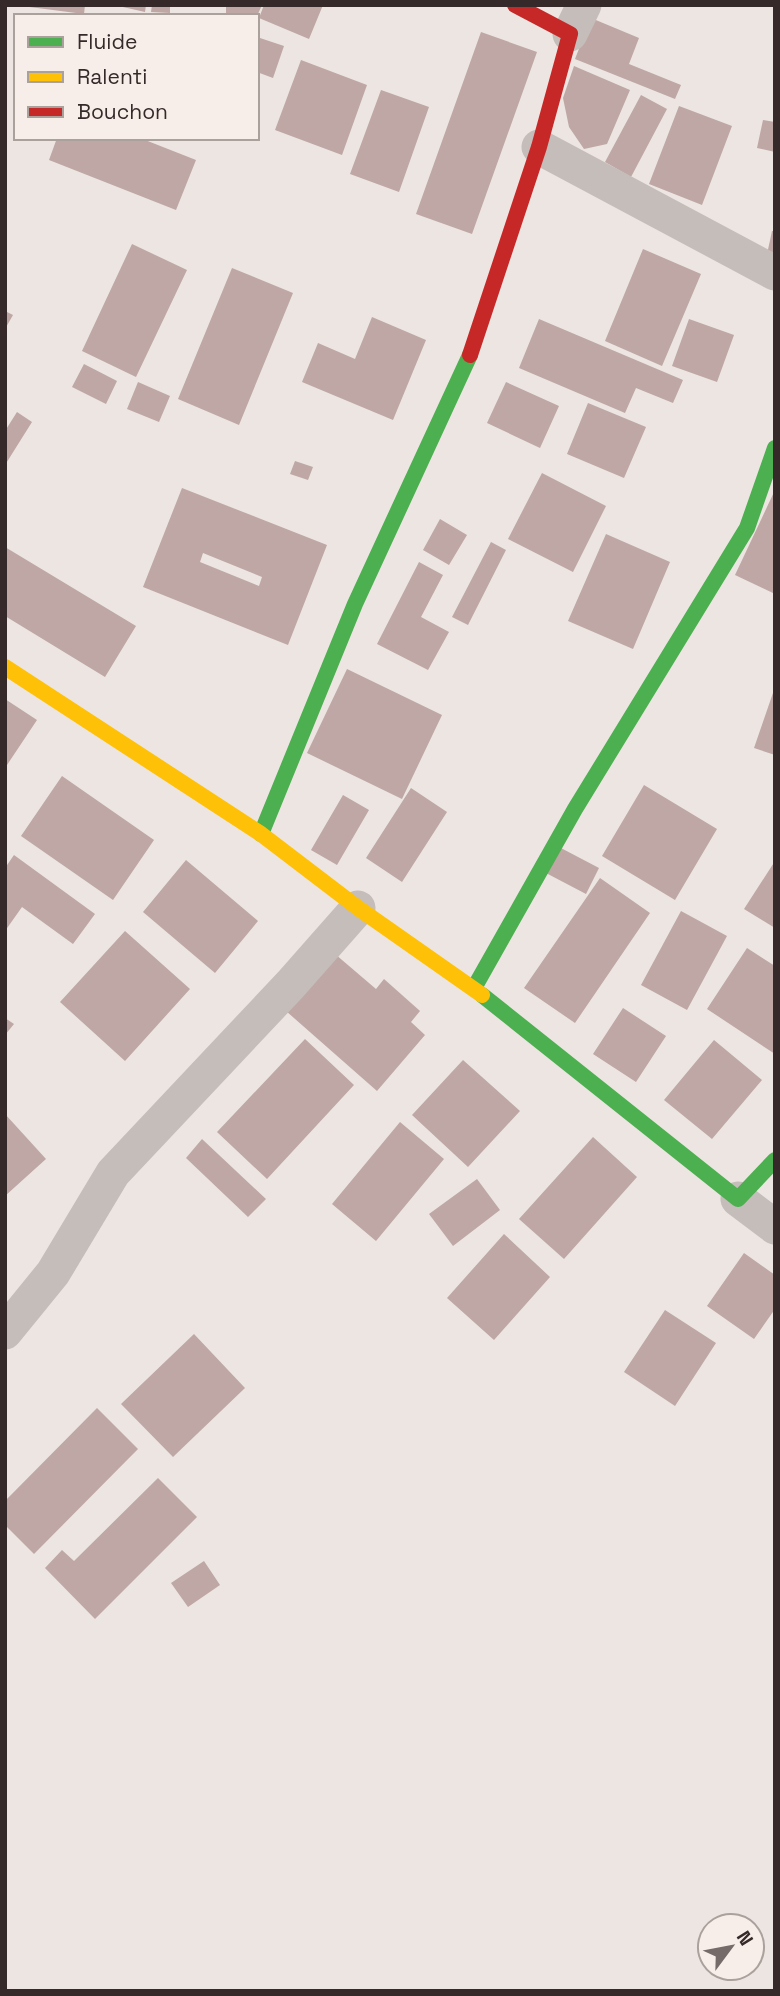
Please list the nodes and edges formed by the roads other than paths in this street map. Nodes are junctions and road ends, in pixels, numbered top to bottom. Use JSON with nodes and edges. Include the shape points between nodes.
{"nodes":[{"id":1,"x":515,"y":5,"type":"edge"},
{"id":2,"x":577,"y":20,"type":"edge"},
{"id":3,"x":539,"y":147,"type":"junction"},
{"id":4,"x":775,"y":273,"type":"edge"},
{"id":5,"x":775,"y":447,"type":"edge"},
{"id":6,"x":5,"y":667,"type":"edge"},
{"id":7,"x":261,"y":834,"type":"junction"},
{"id":8,"x":358,"y":908,"type":"junction"},
{"id":9,"x":474,"y":988,"type":"junction"},
{"id":10,"x":775,"y":1160,"type":"edge"},
{"id":11,"x":738,"y":1199,"type":"junction"},
{"id":12,"x":775,"y":1227,"type":"edge"},
{"id":13,"x":5,"y":1332,"type":"edge"}],
"edges":[{"from":1,"to":2,"type":"street"},
{"from":2,"to":3,"type":"street"},
{"from":3,"to":4,"type":"street"},
{"from":3,"to":7,"type":"street","via":[[475,345],[355,604]]},
{"from":5,"to":9,"type":"street","via":[[747,527],[575,809]]},
{"from":6,"to":7,"type":"street"},
{"from":7,"to":8,"type":"street"},
{"from":8,"to":9,"type":"street"},
{"from":8,"to":13,"type":"street","via":[[113,1173],[53,1273]]},
{"from":9,"to":11,"type":"street"},
{"from":10,"to":11,"type":"street"},
{"from":11,"to":12,"type":"street"}]}
